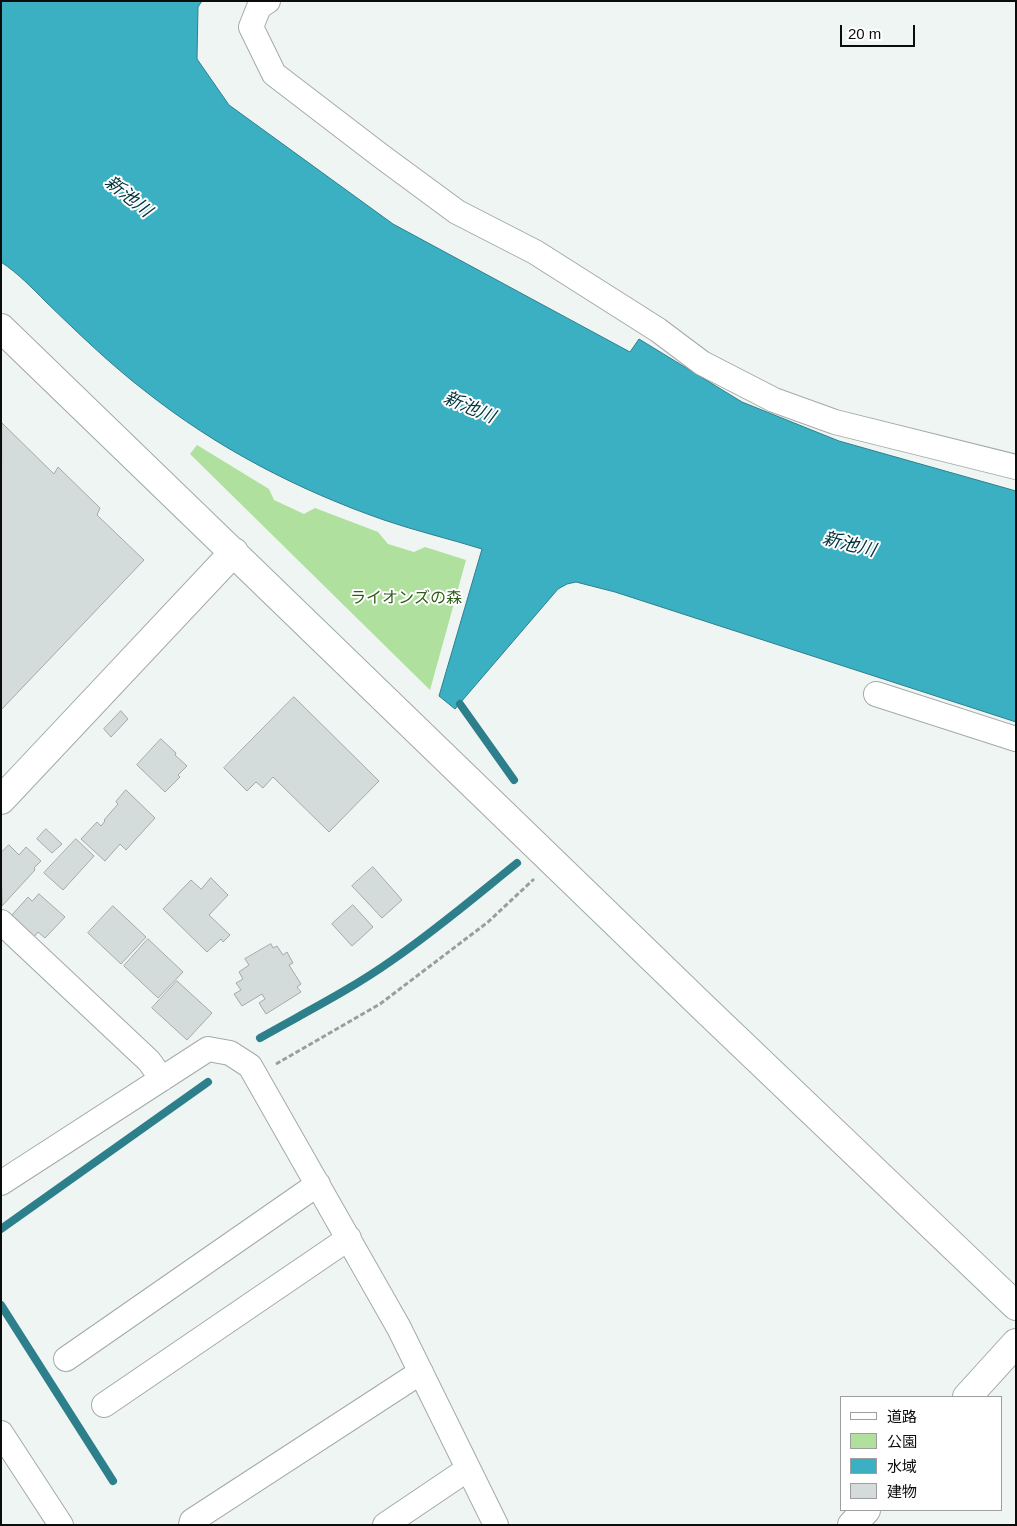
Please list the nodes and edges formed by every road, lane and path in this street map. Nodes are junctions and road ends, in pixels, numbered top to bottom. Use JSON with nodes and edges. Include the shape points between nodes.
{"nodes":[{"id":1,"x":268,"y":1,"type":"edge"},
{"id":2,"x":1,"y":328,"type":"edge"},
{"id":3,"x":1016,"y":467,"type":"edge"},
{"id":4,"x":234,"y":552,"type":"junction"},
{"id":5,"x":876,"y":694,"type":"dead end"},
{"id":6,"x":1016,"y":739,"type":"edge"},
{"id":7,"x":1,"y":800,"type":"edge"},
{"id":8,"x":539,"y":875,"type":"dead end"},
{"id":9,"x":1,"y":922,"type":"edge"},
{"id":10,"x":256,"y":1076,"type":"junction"},
{"id":11,"x":162,"y":1079,"type":"junction"},
{"id":12,"x":1,"y":1183,"type":"edge"},
{"id":13,"x":318,"y":1184,"type":"junction"},
{"id":14,"x":349,"y":1238,"type":"junction"},
{"id":15,"x":1016,"y":1306,"type":"edge"},
{"id":16,"x":1016,"y":1343,"type":"edge"},
{"id":17,"x":66,"y":1359,"type":"dead end"},
{"id":18,"x":421,"y":1372,"type":"junction"},
{"id":19,"x":968,"y":1396,"type":"edge"},
{"id":20,"x":104,"y":1405,"type":"dead end"},
{"id":21,"x":1,"y":1433,"type":"edge"},
{"id":22,"x":468,"y":1469,"type":"junction"},
{"id":23,"x":865,"y":1511,"type":"edge"},
{"id":24,"x":61,"y":1525,"type":"edge"},
{"id":25,"x":191,"y":1525,"type":"edge"},
{"id":26,"x":386,"y":1525,"type":"edge"},
{"id":27,"x":496,"y":1525,"type":"edge"},
{"id":28,"x":852,"y":1525,"type":"edge"}],
"edges":[{"from":1,"to":3,"type":"street","via":[[259,7],[251,27],[274,74],[457,212],[535,252],[658,330],[702,363],[774,400],[835,422]]},
{"from":2,"to":4,"type":"street"},
{"from":4,"to":7,"type":"street"},
{"from":4,"to":15,"type":"street"},
{"from":5,"to":6,"type":"street"},
{"from":8,"to":10,"type":"path","via":[[488,922],[380,1004]]},
{"from":9,"to":11,"type":"street","via":[[149,1061]]},
{"from":10,"to":11,"type":"street","via":[[250,1066],[230,1053],[208,1049]]},
{"from":10,"to":13,"type":"street"},
{"from":11,"to":12,"type":"street"},
{"from":13,"to":14,"type":"street"},
{"from":13,"to":17,"type":"street"},
{"from":14,"to":18,"type":"street"},
{"from":14,"to":20,"type":"street"},
{"from":16,"to":19,"type":"street"},
{"from":18,"to":22,"type":"street"},
{"from":18,"to":25,"type":"street","via":[[192,1521]]},
{"from":21,"to":24,"type":"street"},
{"from":22,"to":26,"type":"street"},
{"from":22,"to":27,"type":"street"},
{"from":23,"to":28,"type":"street"}]}
